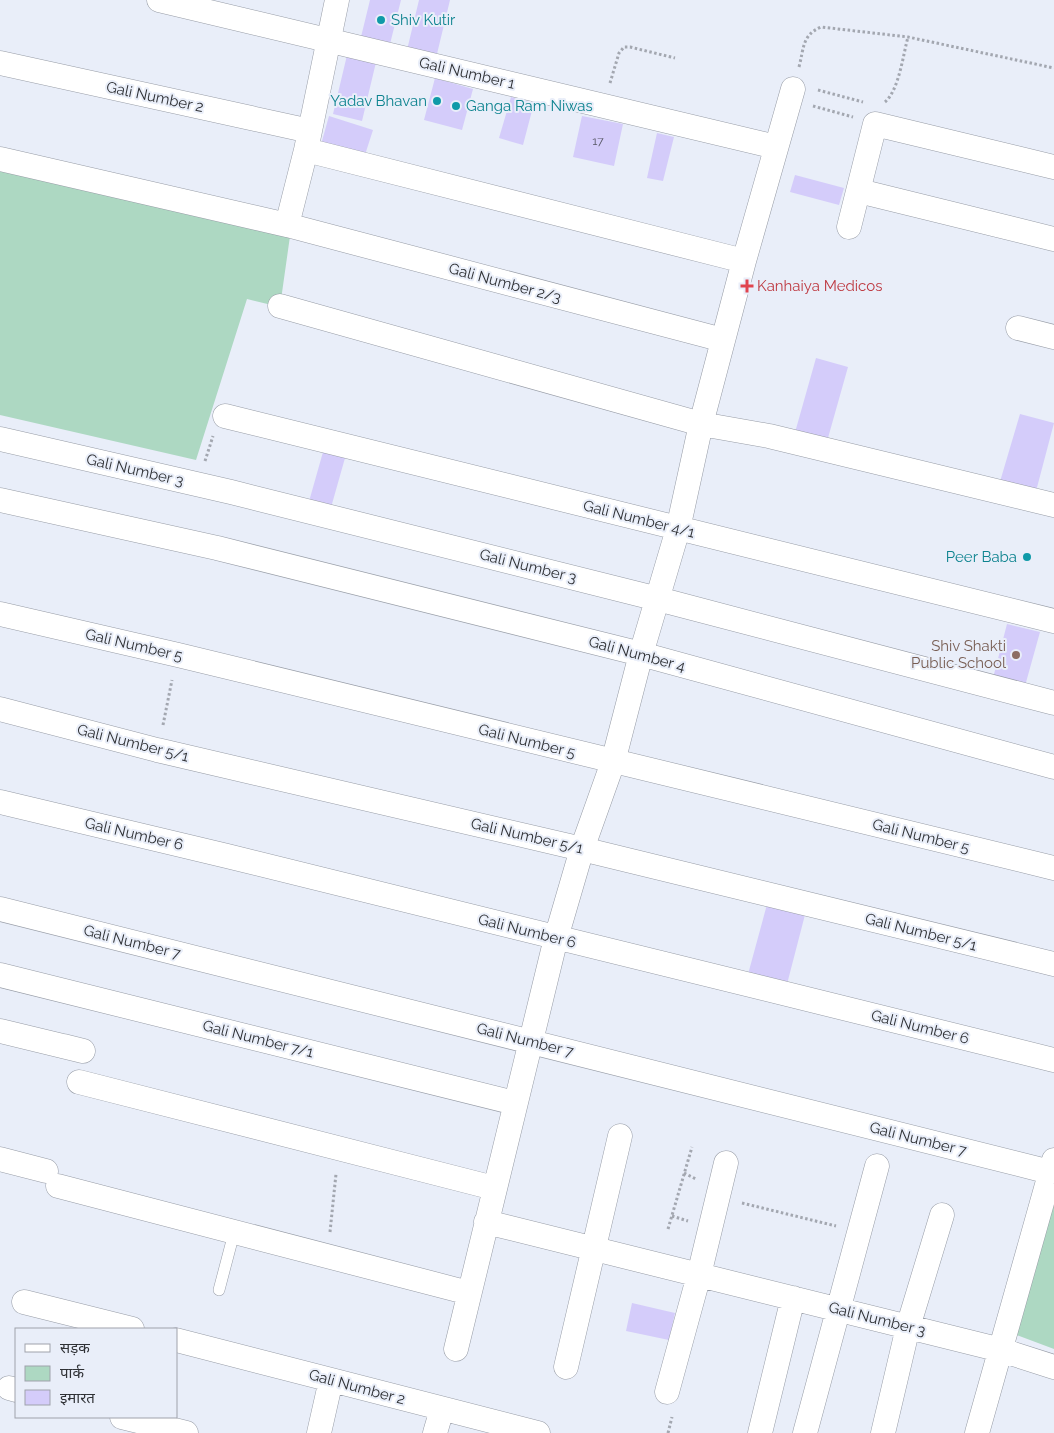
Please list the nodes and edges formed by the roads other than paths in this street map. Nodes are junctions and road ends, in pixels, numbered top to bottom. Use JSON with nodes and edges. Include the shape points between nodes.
{"nodes":[{"id":1,"x":159,"y":0,"type":"edge"},
{"id":2,"x":337,"y":0,"type":"edge"},
{"id":3,"x":329,"y":40,"type":"junction"},
{"id":4,"x":0,"y":63,"type":"edge"},
{"id":5,"x":793,"y":91,"type":"road end"},
{"id":6,"x":308,"y":140,"type":"junction"},
{"id":7,"x":776,"y":147,"type":"junction"},
{"id":8,"x":0,"y":159,"type":"edge"},
{"id":9,"x":1054,"y":167,"type":"edge"},
{"id":10,"x":859,"y":191,"type":"junction"},
{"id":11,"x":287,"y":225,"type":"junction"},
{"id":12,"x":849,"y":227,"type":"dead end"},
{"id":13,"x":1054,"y":239,"type":"edge"},
{"id":14,"x":744,"y":262,"type":"junction"},
{"id":15,"x":280,"y":306,"type":"dead end"},
{"id":16,"x":1018,"y":328,"type":"dead end"},
{"id":17,"x":1054,"y":337,"type":"edge"},
{"id":18,"x":723,"y":340,"type":"junction"},
{"id":19,"x":225,"y":416,"type":"road end"},
{"id":20,"x":701,"y":424,"type":"junction"},
{"id":21,"x":0,"y":439,"type":"edge"},
{"id":22,"x":0,"y":500,"type":"edge"},
{"id":23,"x":1054,"y":505,"type":"edge"},
{"id":24,"x":678,"y":529,"type":"junction"},
{"id":25,"x":658,"y":599,"type":"junction"},
{"id":26,"x":0,"y":614,"type":"edge"},
{"id":27,"x":1054,"y":621,"type":"edge"},
{"id":28,"x":641,"y":654,"type":"junction"},
{"id":29,"x":1054,"y":703,"type":"edge"},
{"id":30,"x":0,"y":709,"type":"edge"},
{"id":31,"x":613,"y":762,"type":"junction"},
{"id":32,"x":1054,"y":766,"type":"edge"},
{"id":33,"x":0,"y":802,"type":"edge"},
{"id":34,"x":582,"y":849,"type":"junction"},
{"id":35,"x":1054,"y":868,"type":"edge"},
{"id":36,"x":0,"y":909,"type":"edge"},
{"id":37,"x":556,"y":938,"type":"junction"},
{"id":38,"x":1054,"y":964,"type":"edge"},
{"id":39,"x":0,"y":975,"type":"edge"},
{"id":40,"x":0,"y":1031,"type":"edge"},
{"id":41,"x":530,"y":1042,"type":"junction"},
{"id":42,"x":63,"y":1046,"type":"dead end"},
{"id":43,"x":1054,"y":1060,"type":"edge"},
{"id":44,"x":79,"y":1082,"type":"dead end"},
{"id":45,"x":516,"y":1102,"type":"junction"},
{"id":46,"x":620,"y":1136,"type":"dead end"},
{"id":47,"x":0,"y":1159,"type":"edge"},
{"id":48,"x":726,"y":1163,"type":"dead end"},
{"id":49,"x":877,"y":1166,"type":"dead end"},
{"id":50,"x":1052,"y":1166,"type":"edge"},
{"id":51,"x":494,"y":1188,"type":"junction"},
{"id":52,"x":942,"y":1216,"type":"dead end"},
{"id":53,"x":486,"y":1222,"type":"junction"},
{"id":54,"x":234,"y":1233,"type":"junction"},
{"id":55,"x":593,"y":1248,"type":"junction"},
{"id":56,"x":699,"y":1275,"type":"junction"},
{"id":57,"x":219,"y":1290,"type":"dead end"},
{"id":58,"x":469,"y":1293,"type":"junction"},
{"id":59,"x":793,"y":1298,"type":"junction"},
{"id":60,"x":24,"y":1302,"type":"dead end"},
{"id":61,"x":838,"y":1309,"type":"junction"},
{"id":62,"x":908,"y":1327,"type":"junction"},
{"id":63,"x":128,"y":1328,"type":"edge"},
{"id":64,"x":178,"y":1341,"type":"edge"},
{"id":65,"x":456,"y":1349,"type":"dead end"},
{"id":66,"x":1001,"y":1350,"type":"junction"},
{"id":67,"x":566,"y":1367,"type":"dead end"},
{"id":68,"x":1054,"y":1367,"type":"edge"},
{"id":69,"x":330,"y":1380,"type":"junction"},
{"id":70,"x":667,"y":1392,"type":"dead end"},
{"id":71,"x":442,"y":1409,"type":"junction"},
{"id":72,"x":126,"y":1418,"type":"edge"},
{"id":73,"x":186,"y":1433,"type":"edge"},
{"id":74,"x":319,"y":1433,"type":"edge"},
{"id":75,"x":435,"y":1433,"type":"edge"},
{"id":76,"x":538,"y":1433,"type":"edge"},
{"id":77,"x":760,"y":1433,"type":"edge"},
{"id":78,"x":805,"y":1433,"type":"edge"},
{"id":79,"x":883,"y":1433,"type":"edge"},
{"id":80,"x":977,"y":1433,"type":"edge"}],
"edges":[{"from":1,"to":3,"type":"street","name":"Gali Number 1"},
{"from":2,"to":3,"type":"street"},
{"from":3,"to":6,"type":"street"},
{"from":3,"to":7,"type":"street","name":"Gali Number 1"},
{"from":4,"to":6,"type":"street","name":"Gali Number 2"},
{"from":5,"to":7,"type":"street"},
{"from":6,"to":11,"type":"street"},
{"from":6,"to":14,"type":"street","name":"Gali Number 2"},
{"from":7,"to":14,"type":"street"},
{"from":8,"to":11,"type":"street","name":"Gali Number 2/3"},
{"from":9,"to":10,"type":"street","via":[[875,110]]},
{"from":10,"to":12,"type":"street"},
{"from":10,"to":13,"type":"street"},
{"from":11,"to":18,"type":"street","name":"Gali Number 2/3"},
{"from":14,"to":18,"type":"street"},
{"from":15,"to":20,"type":"street"},
{"from":16,"to":17,"type":"street"},
{"from":18,"to":20,"type":"street"},
{"from":19,"to":24,"type":"street","name":"Gali Number 4/1"},
{"from":20,"to":23,"type":"street","via":[[768,436]]},
{"from":20,"to":24,"type":"street"},
{"from":21,"to":25,"type":"street","name":"Gali Number 3","via":[[202,485]]},
{"from":22,"to":28,"type":"street","name":"Gali Number 4","via":[[217,548]]},
{"from":24,"to":25,"type":"street"},
{"from":24,"to":27,"type":"street","name":"Gali Number 4/1"},
{"from":25,"to":28,"type":"street"},
{"from":25,"to":29,"type":"street","name":"Gali Number 3"},
{"from":26,"to":31,"type":"street","name":"Gali Number 5"},
{"from":28,"to":31,"type":"street"},
{"from":28,"to":32,"type":"street","name":"Gali Number 4"},
{"from":30,"to":34,"type":"street","name":"Gali Number 5/1","via":[[157,750]]},
{"from":31,"to":34,"type":"street"},
{"from":31,"to":35,"type":"street","name":"Gali Number 5"},
{"from":33,"to":37,"type":"street","name":"Gali Number 6"},
{"from":34,"to":37,"type":"street"},
{"from":34,"to":38,"type":"street","name":"Gali Number 5/1"},
{"from":36,"to":41,"type":"street","name":"Gali Number 7"},
{"from":37,"to":41,"type":"street"},
{"from":37,"to":43,"type":"street","name":"Gali Number 6"},
{"from":39,"to":45,"type":"street","name":"Gali Number 7/1"},
{"from":40,"to":42,"type":"street","via":[[83,1051]]},
{"from":41,"to":45,"type":"street"},
{"from":41,"to":50,"type":"street","name":"Gali Number 7"},
{"from":44,"to":51,"type":"street"},
{"from":45,"to":51,"type":"street"},
{"from":46,"to":55,"type":"street"},
{"from":47,"to":54,"type":"street"},
{"from":48,"to":56,"type":"street"},
{"from":49,"to":61,"type":"street"},
{"from":50,"to":66,"type":"street"},
{"from":51,"to":53,"type":"street"},
{"from":52,"to":62,"type":"street"},
{"from":53,"to":55,"type":"street","name":"Gali Number 3"},
{"from":53,"to":58,"type":"street"},
{"from":54,"to":57,"type":"lane"},
{"from":54,"to":58,"type":"street"},
{"from":55,"to":56,"type":"street","name":"Gali Number 3"},
{"from":55,"to":67,"type":"street"},
{"from":56,"to":59,"type":"street","name":"Gali Number 3"},
{"from":56,"to":70,"type":"street"},
{"from":58,"to":65,"type":"street"},
{"from":59,"to":61,"type":"street","name":"Gali Number 3"},
{"from":59,"to":77,"type":"street"},
{"from":60,"to":63,"type":"street"},
{"from":61,"to":62,"type":"street","name":"Gali Number 3"},
{"from":61,"to":78,"type":"street"},
{"from":62,"to":66,"type":"street","name":"Gali Number 3"},
{"from":62,"to":79,"type":"street"},
{"from":64,"to":69,"type":"street","name":"Gali Number 2"},
{"from":66,"to":68,"type":"street","name":"Gali Number 3"},
{"from":66,"to":80,"type":"street"},
{"from":69,"to":71,"type":"street","name":"Gali Number 2"},
{"from":69,"to":74,"type":"street"},
{"from":71,"to":75,"type":"street"},
{"from":71,"to":76,"type":"street","name":"Gali Number 2"},
{"from":72,"to":73,"type":"street"}]}
